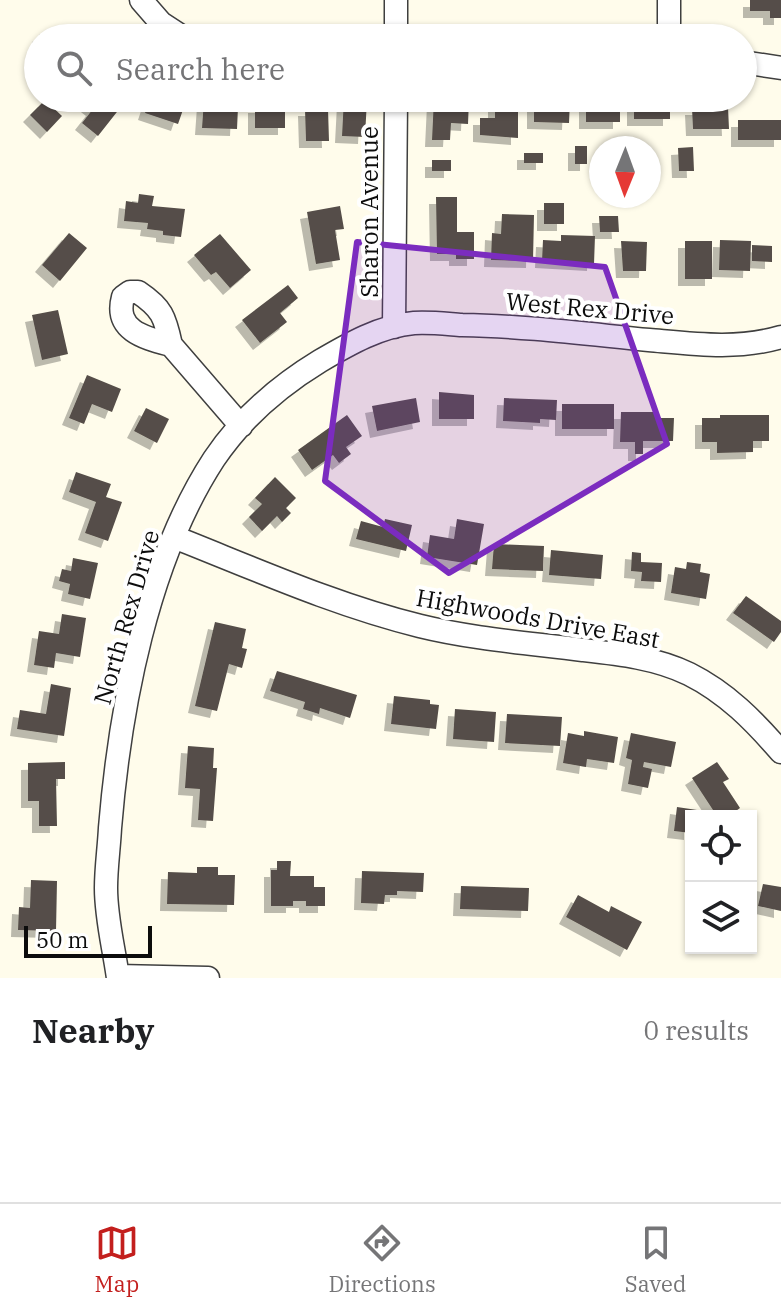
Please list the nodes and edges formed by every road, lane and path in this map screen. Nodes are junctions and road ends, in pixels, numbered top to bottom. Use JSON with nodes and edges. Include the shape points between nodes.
{"nodes":[{"id":1,"x":141,"y":0,"type":"edge"},
{"id":2,"x":396,"y":0,"type":"edge"},
{"id":3,"x":669,"y":0,"type":"edge"},
{"id":4,"x":163,"y":24,"type":"edge"},
{"id":5,"x":396,"y":24,"type":"edge"},
{"id":6,"x":669,"y":24,"type":"edge"},
{"id":7,"x":757,"y":64,"type":"edge"},
{"id":8,"x":781,"y":68,"type":"edge"},
{"id":9,"x":396,"y":112,"type":"edge"},
{"id":10,"x":394,"y":327,"type":"junction"},
{"id":11,"x":781,"y":337,"type":"edge"},
{"id":12,"x":171,"y":345,"type":"dead end"},
{"id":13,"x":241,"y":426,"type":"junction"},
{"id":14,"x":174,"y":537,"type":"junction"},
{"id":15,"x":781,"y":752,"type":"edge"},
{"id":16,"x":118,"y":977,"type":"edge"},
{"id":17,"x":208,"y":978,"type":"edge"}],
"edges":[{"from":1,"to":4,"type":"street"},
{"from":2,"to":5,"type":"street"},
{"from":3,"to":6,"type":"street"},
{"from":7,"to":8,"type":"street"},
{"from":9,"to":10,"type":"street","name":"Sharon Avenue"},
{"from":10,"to":11,"type":"street","name":"West Rex Drive","via":[[496,325],[718,347]]},
{"from":10,"to":13,"type":"street","name":"North Rex Drive","via":[[374,332],[301,373]]},
{"from":12,"to":13,"type":"street"},
{"from":13,"to":14,"type":"street","name":"North Rex Drive","via":[[202,477]]},
{"from":14,"to":15,"type":"street","name":"Highwoods Drive East","via":[[329,599],[423,627],[660,663],[723,694]]},
{"from":14,"to":16,"type":"street","name":"North Rex Drive","via":[[138,652],[116,769],[106,889]]},
{"from":16,"to":17,"type":"street"}]}
